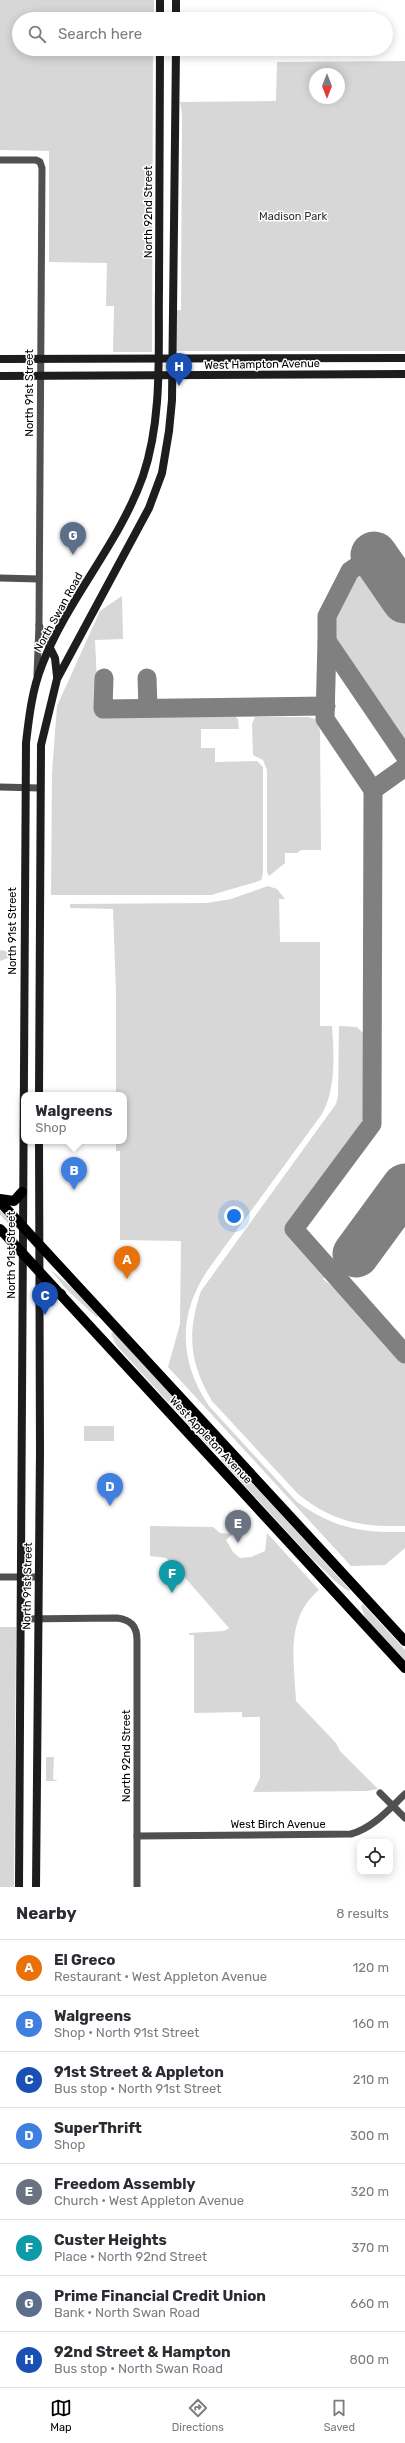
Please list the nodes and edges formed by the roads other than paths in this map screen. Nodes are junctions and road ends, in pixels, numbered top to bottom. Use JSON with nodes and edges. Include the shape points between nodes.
{"nodes":[{"id":1,"x":160,"y":0,"type":"edge"},
{"id":2,"x":176,"y":0,"type":"edge"},
{"id":3,"x":160,"y":12,"type":"edge"},
{"id":4,"x":176,"y":12,"type":"edge"},
{"id":5,"x":160,"y":56,"type":"edge"},
{"id":6,"x":176,"y":56,"type":"edge"},
{"id":7,"x":0,"y":160,"type":"edge"},
{"id":8,"x":405,"y":358,"type":"edge"},
{"id":9,"x":0,"y":359,"type":"edge"},
{"id":10,"x":40,"y":359,"type":"junction"},
{"id":11,"x":159,"y":360,"type":"junction"},
{"id":12,"x":173,"y":360,"type":"junction"},
{"id":13,"x":405,"y":374,"type":"edge"},
{"id":14,"x":0,"y":376,"type":"edge"},
{"id":15,"x":40,"y":376,"type":"junction"},
{"id":16,"x":158,"y":376,"type":"junction"},
{"id":17,"x":172,"y":376,"type":"junction"},
{"id":18,"x":0,"y":578,"type":"edge"},
{"id":19,"x":39,"y":579,"type":"junction"},
{"id":20,"x":39,"y":625,"type":"junction"},
{"id":21,"x":50,"y":648,"type":"junction"},
{"id":22,"x":57,"y":679,"type":"junction"},
{"id":23,"x":37,"y":681,"type":"junction"},
{"id":24,"x":0,"y":787,"type":"edge"},
{"id":25,"x":25,"y":787,"type":"junction"},
{"id":26,"x":40,"y":788,"type":"junction"},
{"id":27,"x":23,"y":1092,"type":"edge"},
{"id":28,"x":39,"y":1092,"type":"edge"},
{"id":29,"x":22,"y":1144,"type":"edge"},
{"id":30,"x":39,"y":1144,"type":"edge"},
{"id":31,"x":22,"y":1192,"type":"junction"},
{"id":32,"x":0,"y":1201,"type":"edge"},
{"id":33,"x":22,"y":1225,"type":"junction"},
{"id":34,"x":0,"y":1229,"type":"edge"},
{"id":35,"x":40,"y":1246,"type":"junction"},
{"id":36,"x":22,"y":1252,"type":"junction"},
{"id":37,"x":40,"y":1272,"type":"junction"},
{"id":38,"x":61,"y":1294,"type":"junction"},
{"id":39,"x":40,"y":1302,"type":"junction"},
{"id":40,"x":20,"y":1577,"type":"junction"},
{"id":41,"x":38,"y":1577,"type":"junction"},
{"id":42,"x":0,"y":1578,"type":"edge"},
{"id":43,"x":21,"y":1618,"type":"junction"},
{"id":44,"x":37,"y":1618,"type":"junction"},
{"id":45,"x":405,"y":1641,"type":"edge"},
{"id":46,"x":405,"y":1668,"type":"edge"},
{"id":47,"x":380,"y":1793,"type":"dead end"},
{"id":48,"x":405,"y":1794,"type":"edge"},
{"id":49,"x":393,"y":1805,"type":"junction"},
{"id":50,"x":405,"y":1818,"type":"edge"},
{"id":51,"x":137,"y":1836,"type":"junction"},
{"id":52,"x":19,"y":1887,"type":"edge"},
{"id":53,"x":36,"y":1887,"type":"edge"},
{"id":54,"x":137,"y":1887,"type":"edge"}],
"edges":[{"from":1,"to":3,"type":"main road"},
{"from":2,"to":4,"type":"main road"},
{"from":5,"to":11,"type":"main road","name":"North 92nd Street"},
{"from":6,"to":12,"type":"main road"},
{"from":7,"to":10,"type":"street","name":"North 91st Street","via":[[40,162]]},
{"from":8,"to":12,"type":"main road","name":"West Hampton Avenue"},
{"from":9,"to":10,"type":"main road","name":"West Hampton Avenue"},
{"from":10,"to":11,"type":"main road","name":"West Hampton Avenue"},
{"from":10,"to":15,"type":"street","name":"North 91st Street"},
{"from":11,"to":12,"type":"main road","name":"West Hampton Avenue"},
{"from":11,"to":16,"type":"main road","name":"North 92nd Street"},
{"from":12,"to":17,"type":"main road"},
{"from":13,"to":17,"type":"main road","name":"West Hampton Avenue"},
{"from":14,"to":15,"type":"main road","name":"West Hampton Avenue"},
{"from":15,"to":16,"type":"main road","name":"West Hampton Avenue"},
{"from":15,"to":19,"type":"street","name":"North 91st Street"},
{"from":16,"to":17,"type":"main road","name":"West Hampton Avenue"},
{"from":16,"to":21,"type":"main road","name":"North Swan Road","via":[[153,428],[143,475],[132,503],[71,606]]},
{"from":17,"to":22,"type":"main road","via":[[169,432],[162,472],[149,508]]},
{"from":18,"to":19,"type":"street"},
{"from":19,"to":20,"type":"street","name":"North 91st Street"},
{"from":20,"to":21,"type":"street","name":"North 91st Street"},
{"from":20,"to":23,"type":"street","name":"North 91st Street"},
{"from":21,"to":22,"type":"main road","via":[[55,658]]},
{"from":21,"to":23,"type":"main road","name":"North Swan Road"},
{"from":22,"to":26,"type":"main road","via":[[41,745]]},
{"from":23,"to":25,"type":"main road","name":"North 91st Street","via":[[26,743]]},
{"from":24,"to":25,"type":"street"},
{"from":25,"to":26,"type":"street"},
{"from":25,"to":27,"type":"main road","name":"North 91st Street"},
{"from":26,"to":28,"type":"main road"},
{"from":29,"to":31,"type":"main road","name":"North 91st Street"},
{"from":30,"to":35,"type":"main road","name":"North 91st Street"},
{"from":31,"to":32,"type":"main road","via":[[14,1201]]},
{"from":31,"to":33,"type":"main road","name":"North 91st Street"},
{"from":32,"to":33,"type":"main road","name":"West Appleton Avenue"},
{"from":33,"to":35,"type":"main road","name":"West Appleton Avenue"},
{"from":33,"to":36,"type":"main road","name":"North 91st Street"},
{"from":34,"to":36,"type":"main road","name":"West Appleton Avenue"},
{"from":35,"to":37,"type":"main road","name":"North 91st Street"},
{"from":35,"to":45,"type":"main road","name":"West Appleton Avenue"},
{"from":36,"to":37,"type":"main road","name":"West Appleton Avenue"},
{"from":36,"to":40,"type":"main road","name":"North 91st Street"},
{"from":37,"to":38,"type":"main road","name":"West Appleton Avenue"},
{"from":37,"to":39,"type":"main road","name":"North 91st Street"},
{"from":38,"to":39,"type":"main road","via":[[46,1294]]},
{"from":38,"to":46,"type":"main road","name":"West Appleton Avenue"},
{"from":39,"to":41,"type":"main road","name":"North 91st Street"},
{"from":40,"to":41,"type":"street"},
{"from":40,"to":42,"type":"street"},
{"from":40,"to":43,"type":"main road","name":"North 91st Street"},
{"from":41,"to":44,"type":"main road","name":"North 91st Street"},
{"from":43,"to":44,"type":"street"},
{"from":43,"to":52,"type":"main road","name":"North 91st Street"},
{"from":44,"to":51,"type":"street","name":"North 92nd Street","via":[[116,1618],[124,1619],[135,1626]]},
{"from":44,"to":53,"type":"main road","name":"North 91st Street"},
{"from":47,"to":49,"type":"street"},
{"from":48,"to":49,"type":"street","name":"West Birch Avenue"},
{"from":49,"to":50,"type":"street"},
{"from":49,"to":51,"type":"street","name":"West Birch Avenue","via":[[362,1831],[351,1834]]},
{"from":51,"to":54,"type":"street","name":"North 92nd Street"}]}
